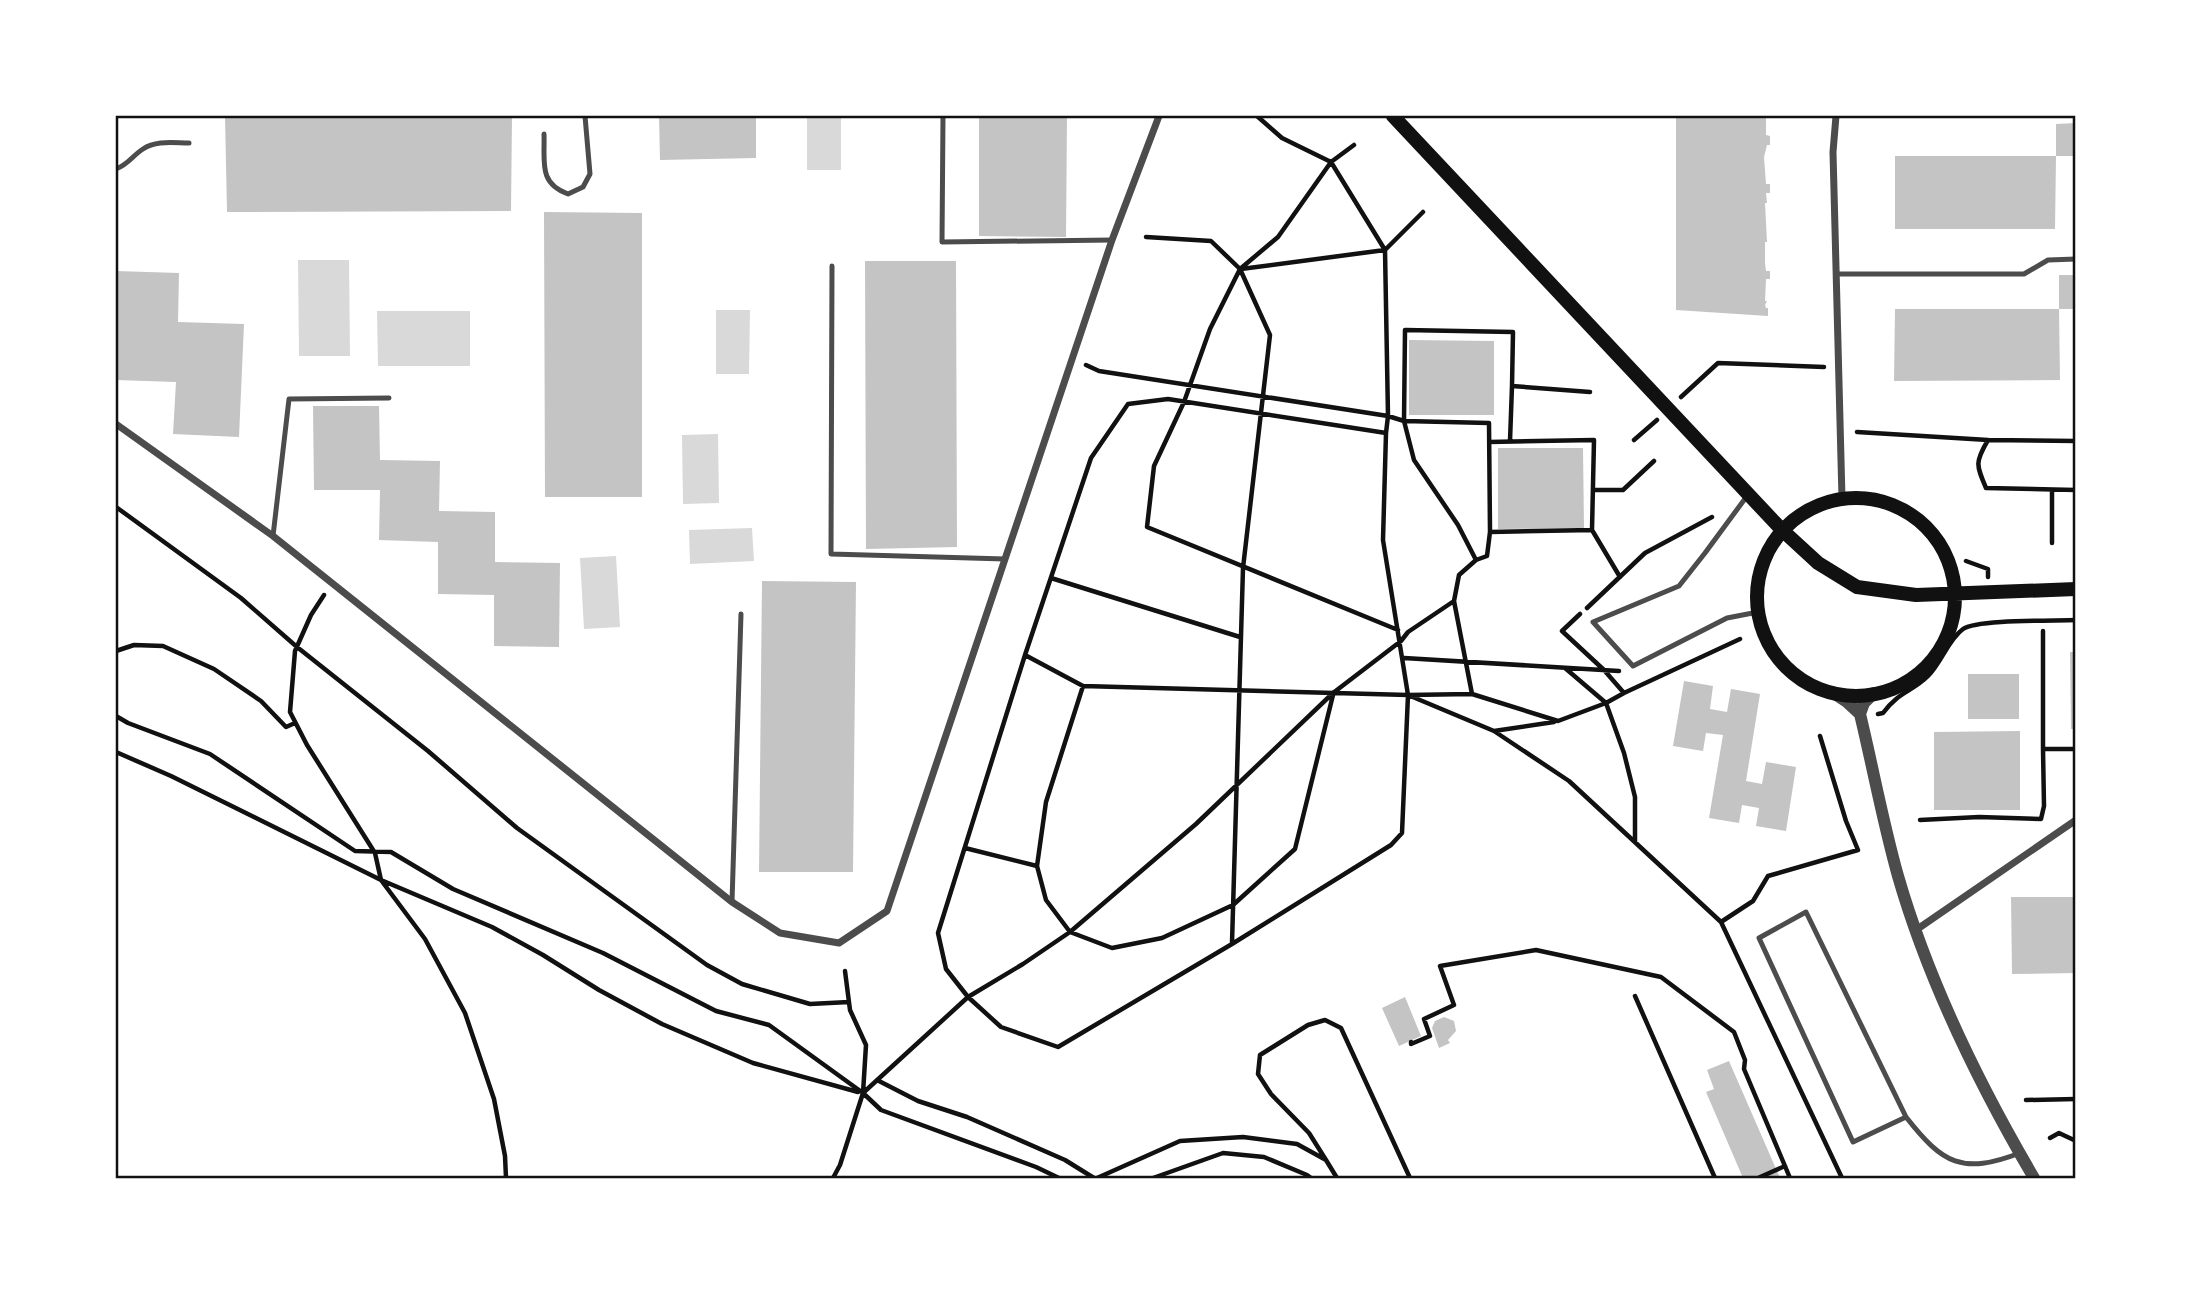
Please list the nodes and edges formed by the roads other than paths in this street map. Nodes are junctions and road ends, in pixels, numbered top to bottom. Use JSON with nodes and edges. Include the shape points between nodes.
{"nodes":[{"id":1,"x":586,"y":116,"type":"edge"},
{"id":2,"x":943,"y":116,"type":"edge"},
{"id":3,"x":1159,"y":116,"type":"edge"},
{"id":4,"x":1393,"y":116,"type":"edge"},
{"id":5,"x":1836,"y":116,"type":"edge"},
{"id":6,"x":544,"y":134,"type":"dead end"},
{"id":7,"x":189,"y":143,"type":"dead end"},
{"id":8,"x":116,"y":169,"type":"edge"},
{"id":9,"x":1112,"y":240,"type":"junction"},
{"id":10,"x":2076,"y":259,"type":"edge"},
{"id":11,"x":832,"y":266,"type":"dead end"},
{"id":12,"x":1836,"y":274,"type":"junction"},
{"id":13,"x":389,"y":398,"type":"dead end"},
{"id":14,"x":116,"y":424,"type":"edge"},
{"id":15,"x":1748,"y":494,"type":"junction"},
{"id":16,"x":1842,"y":498,"type":"junction"},
{"id":17,"x":1782,"y":530,"type":"junction"},
{"id":18,"x":273,"y":536,"type":"junction"},
{"id":19,"x":1005,"y":559,"type":"junction"},
{"id":20,"x":2076,"y":589,"type":"edge"},
{"id":21,"x":1956,"y":592,"type":"junction"},
{"id":22,"x":1758,"y":612,"type":"junction"},
{"id":23,"x":741,"y":614,"type":"dead end"},
{"id":24,"x":1832,"y":692,"type":"junction"},
{"id":25,"x":1874,"y":693,"type":"junction"},
{"id":26,"x":1860,"y":714,"type":"junction"},
{"id":27,"x":2076,"y":820,"type":"edge"},
{"id":28,"x":732,"y":902,"type":"junction"},
{"id":29,"x":1916,"y":930,"type":"junction"},
{"id":30,"x":1906,"y":1117,"type":"junction"},
{"id":31,"x":2020,"y":1153,"type":"junction"},
{"id":32,"x":2034,"y":1178,"type":"edge"}],
"edges":[{"from":1,"to":6,"type":"lane","via":[[590,174],[583,187],[568,194],[554,189],[545,175]]},
{"from":2,"to":9,"type":"lane","via":[[942,242]]},
{"from":3,"to":9,"type":"street"},
{"from":4,"to":15,"type":"main road"},
{"from":5,"to":12,"type":"street"},
{"from":7,"to":8,"type":"lane","via":[[153,144]]},
{"from":9,"to":19,"type":"street"},
{"from":10,"to":12,"type":"lane","via":[[2048,260],[2024,274]]},
{"from":11,"to":19,"type":"lane","via":[[831,554]]},
{"from":12,"to":16,"type":"street"},
{"from":13,"to":18,"type":"lane","via":[[289,399]]},
{"from":14,"to":18,"type":"street"},
{"from":15,"to":17,"type":"main road"},
{"from":15,"to":22,"type":"lane","via":[[1679,586],[1593,622],[1633,666],[1727,618]]},
{"from":16,"to":17,"type":"main road","via":[[1809,509]]},
{"from":16,"to":21,"type":"main road","via":[[1866,498],[1899,507],[1918,519],[1934,535],[1951,565]]},
{"from":17,"to":21,"type":"main road","via":[[1818,563],[1857,587],[1916,595]]},
{"from":17,"to":22,"type":"main road","via":[[1760,571]]},
{"from":18,"to":28,"type":"street"},
{"from":19,"to":28,"type":"street","via":[[887,911],[839,943],[780,933]]},
{"from":20,"to":21,"type":"main road"},
{"from":21,"to":25,"type":"main road","via":[[1954,615],[1936,656],[1905,683]]},
{"from":22,"to":24,"type":"main road","via":[[1782,663],[1800,678]]},
{"from":23,"to":28,"type":"lane"},
{"from":24,"to":25,"type":"main road"},
{"from":24,"to":26,"type":"street"},
{"from":25,"to":26,"type":"street"},
{"from":26,"to":29,"type":"street","via":[[1898,876]]},
{"from":27,"to":29,"type":"street"},
{"from":29,"to":31,"type":"street","via":[[1937,987]]},
{"from":30,"to":30,"type":"lane","via":[[1806,912],[1759,938],[1853,1142]]},
{"from":30,"to":31,"type":"lane","via":[[1944,1157],[1969,1166]]},
{"from":31,"to":32,"type":"street"}]}
